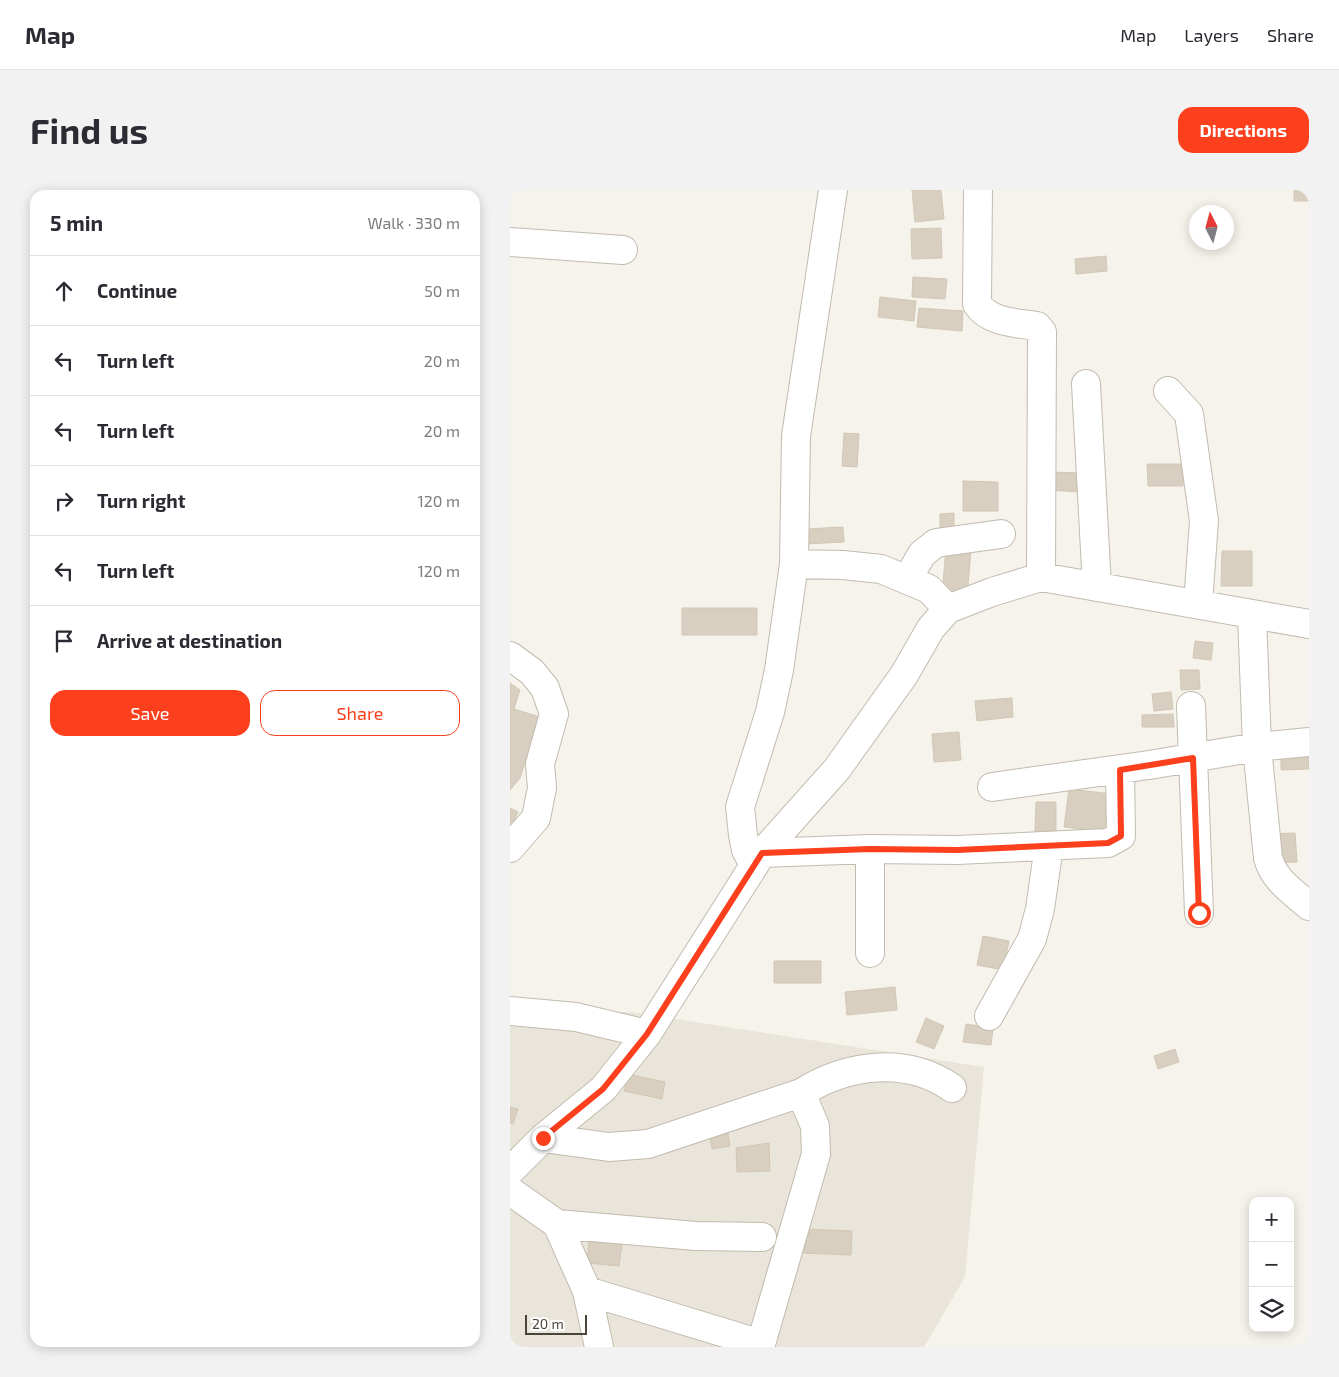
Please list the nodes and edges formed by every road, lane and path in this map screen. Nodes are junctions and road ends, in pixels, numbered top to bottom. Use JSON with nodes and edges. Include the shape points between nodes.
{"nodes":[{"id":1,"x":833,"y":190,"type":"edge"},
{"id":2,"x":978,"y":190,"type":"edge"},
{"id":3,"x":510,"y":242,"type":"edge"},
{"id":4,"x":623,"y":250,"type":"dead end"},
{"id":5,"x":1086,"y":384,"type":"dead end"},
{"id":6,"x":1168,"y":391,"type":"dead end"},
{"id":7,"x":1002,"y":534,"type":"dead end"},
{"id":8,"x":794,"y":564,"type":"junction"},
{"id":9,"x":1041,"y":577,"type":"junction"},
{"id":10,"x":907,"y":580,"type":"junction"},
{"id":11,"x":1097,"y":587,"type":"junction"},
{"id":12,"x":1198,"y":604,"type":"junction"},
{"id":13,"x":948,"y":609,"type":"junction"},
{"id":14,"x":1252,"y":615,"type":"junction"},
{"id":15,"x":1309,"y":624,"type":"edge"},
{"id":16,"x":510,"y":656,"type":"edge"},
{"id":17,"x":1191,"y":706,"type":"dead end"},
{"id":18,"x":1309,"y":742,"type":"edge"},
{"id":19,"x":1257,"y":746,"type":"junction"},
{"id":20,"x":1193,"y":758,"type":"junction"},
{"id":21,"x":1120,"y":770,"type":"junction"},
{"id":22,"x":992,"y":787,"type":"dead end"},
{"id":23,"x":1049,"y":846,"type":"junction"},
{"id":24,"x":510,"y":848,"type":"edge"},
{"id":25,"x":870,"y":849,"type":"junction"},
{"id":26,"x":758,"y":859,"type":"junction"},
{"id":27,"x":1309,"y":906,"type":"edge"},
{"id":28,"x":1199,"y":913,"type":"dead end"},
{"id":29,"x":870,"y":953,"type":"dead end"},
{"id":30,"x":510,"y":1011,"type":"edge"},
{"id":31,"x":989,"y":1016,"type":"dead end"},
{"id":32,"x":647,"y":1034,"type":"junction"},
{"id":33,"x":952,"y":1088,"type":"dead end"},
{"id":34,"x":801,"y":1093,"type":"junction"},
{"id":35,"x":543,"y":1138,"type":"junction"},
{"id":36,"x":510,"y":1171,"type":"edge"},
{"id":37,"x":510,"y":1191,"type":"edge"},
{"id":38,"x":557,"y":1224,"type":"junction"},
{"id":39,"x":762,"y":1237,"type":"dead end"},
{"id":40,"x":587,"y":1291,"type":"junction"},
{"id":41,"x":599,"y":1347,"type":"edge"}],
"edges":[{"from":1,"to":8,"type":"street","via":[[796,436]]},
{"from":2,"to":9,"type":"street","via":[[977,304],[994,318],[1037,326],[1042,332]]},
{"from":3,"to":4,"type":"street"},
{"from":5,"to":11,"type":"street"},
{"from":6,"to":12,"type":"street","via":[[1189,414],[1204,521]]},
{"from":7,"to":10,"type":"street","via":[[936,543],[922,554]]},
{"from":8,"to":10,"type":"street","via":[[880,569]]},
{"from":8,"to":26,"type":"street","via":[[770,712],[740,807],[744,843]]},
{"from":9,"to":11,"type":"street"},
{"from":9,"to":13,"type":"street"},
{"from":10,"to":13,"type":"street","via":[[929,589]]},
{"from":11,"to":12,"type":"street"},
{"from":12,"to":14,"type":"street"},
{"from":13,"to":26,"type":"street","via":[[931,628],[904,675],[837,769]]},
{"from":14,"to":15,"type":"street"},
{"from":14,"to":19,"type":"street"},
{"from":16,"to":24,"type":"street","via":[[532,672],[545,688],[554,714],[540,764],[542,788],[536,818]]},
{"from":17,"to":20,"type":"street"},
{"from":18,"to":19,"type":"street"},
{"from":19,"to":20,"type":"street"},
{"from":19,"to":27,"type":"street","via":[[1271,870]]},
{"from":20,"to":21,"type":"street"},
{"from":20,"to":28,"type":"street"},
{"from":21,"to":22,"type":"street"},
{"from":21,"to":23,"type":"street","via":[[1121,836],[1108,843]]},
{"from":23,"to":25,"type":"street"},
{"from":23,"to":31,"type":"street","via":[[1032,940]]},
{"from":25,"to":26,"type":"street"},
{"from":25,"to":29,"type":"street"},
{"from":26,"to":32,"type":"street"},
{"from":30,"to":32,"type":"street","via":[[576,1017]]},
{"from":32,"to":35,"type":"street","via":[[603,1089]]},
{"from":33,"to":34,"type":"street","via":[[939,1079],[898,1066],[860,1069],[819,1081]]},
{"from":34,"to":35,"type":"street","via":[[648,1144],[609,1147]]},
{"from":34,"to":40,"type":"street","via":[[815,1126],[816,1154],[761,1344]]},
{"from":35,"to":36,"type":"street"},
{"from":37,"to":38,"type":"street"},
{"from":38,"to":39,"type":"street","via":[[678,1235]]},
{"from":38,"to":40,"type":"street"},
{"from":40,"to":41,"type":"street"}]}
